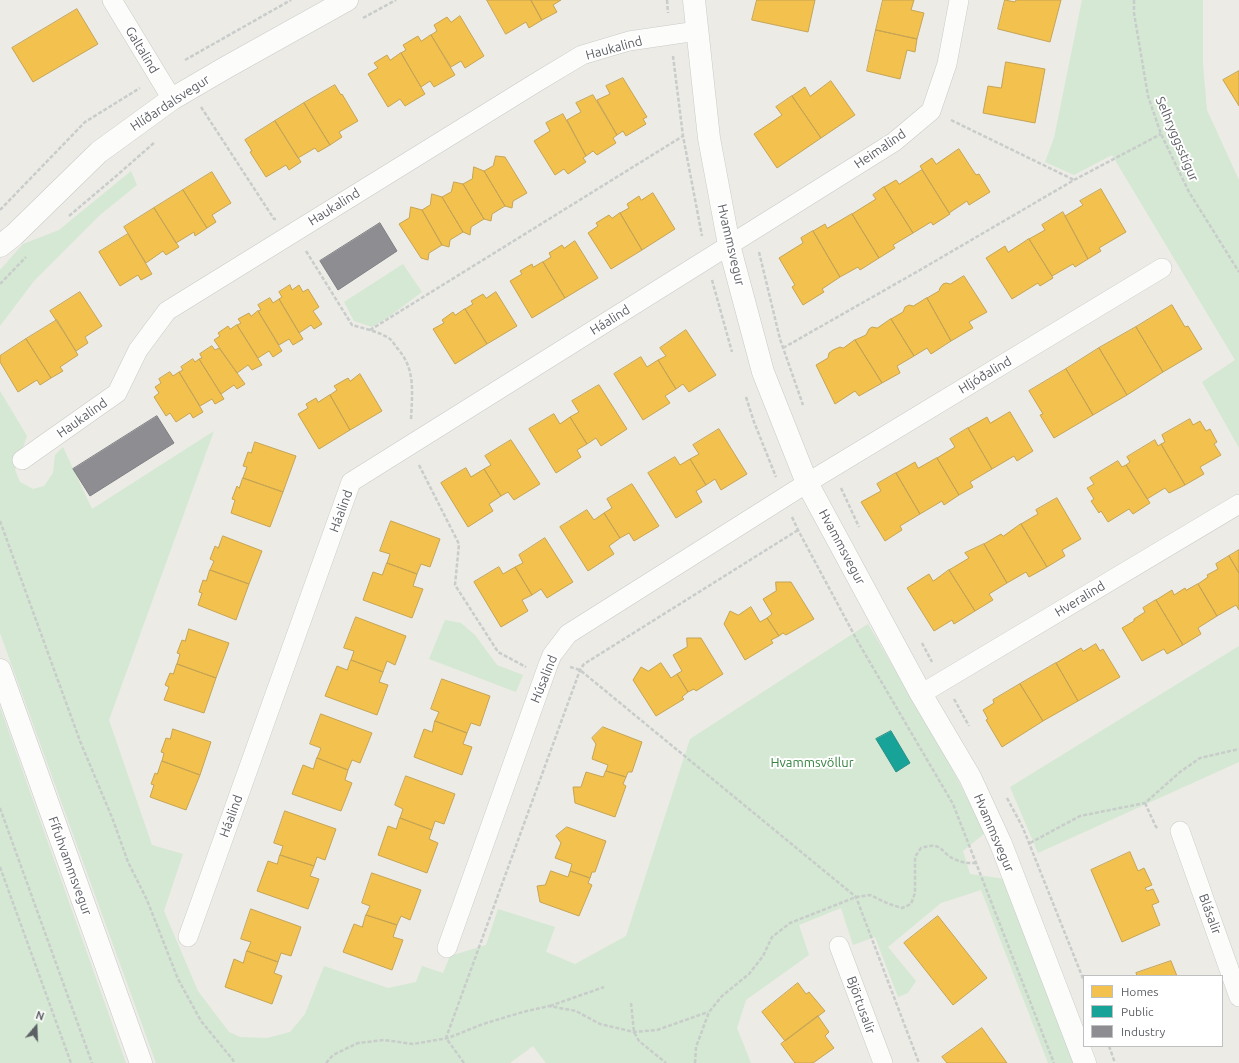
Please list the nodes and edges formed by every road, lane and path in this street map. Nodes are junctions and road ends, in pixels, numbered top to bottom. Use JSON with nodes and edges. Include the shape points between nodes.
{"nodes":[{"id":1,"x":112,"y":0,"type":"edge"},
{"id":2,"x":291,"y":0,"type":"edge"},
{"id":3,"x":347,"y":0,"type":"edge"},
{"id":4,"x":396,"y":0,"type":"edge"},
{"id":5,"x":694,"y":0,"type":"edge"},
{"id":6,"x":959,"y":0,"type":"edge"},
{"id":7,"x":1134,"y":0,"type":"edge"},
{"id":8,"x":361,"y":19,"type":"dead end"},
{"id":9,"x":697,"y":31,"type":"junction"},
{"id":10,"x":185,"y":60,"type":"dead end"},
{"id":11,"x":141,"y":88,"type":"dead end"},
{"id":12,"x":172,"y":99,"type":"junction"},
{"id":13,"x":207,"y":104,"type":"dead end"},
{"id":14,"x":931,"y":111,"type":"junction"},
{"id":15,"x":1161,"y":134,"type":"junction"},
{"id":16,"x":683,"y":136,"type":"dead end"},
{"id":17,"x":157,"y":140,"type":"dead end"},
{"id":18,"x":1074,"y":180,"type":"junction"},
{"id":19,"x":0,"y":210,"type":"edge"},
{"id":20,"x":69,"y":216,"type":"dead end"},
{"id":21,"x":280,"y":219,"type":"dead end"},
{"id":22,"x":753,"y":230,"type":"junction"},
{"id":23,"x":7,"y":240,"type":"edge"},
{"id":24,"x":729,"y":245,"type":"junction"},
{"id":25,"x":303,"y":246,"type":"dead end"},
{"id":26,"x":31,"y":252,"type":"dead end"},
{"id":27,"x":0,"y":254,"type":"edge"},
{"id":28,"x":1162,"y":268,"type":"dead end"},
{"id":29,"x":1239,"y":272,"type":"edge"},
{"id":30,"x":0,"y":284,"type":"edge"},
{"id":31,"x":370,"y":330,"type":"junction"},
{"id":32,"x":783,"y":348,"type":"junction"},
{"id":33,"x":805,"y":411,"type":"dead end"},
{"id":34,"x":407,"y":423,"type":"dead end"},
{"id":35,"x":416,"y":459,"type":"dead end"},
{"id":36,"x":22,"y":460,"type":"dead end"},
{"id":37,"x":831,"y":468,"type":"junction"},
{"id":38,"x":807,"y":483,"type":"junction"},
{"id":39,"x":1239,"y":504,"type":"edge"},
{"id":40,"x":0,"y":521,"type":"edge"},
{"id":41,"x":798,"y":530,"type":"dead end"},
{"id":42,"x":862,"y":533,"type":"dead end"},
{"id":43,"x":921,"y":642,"type":"dead end"},
{"id":44,"x":548,"y":665,"type":"junction"},
{"id":45,"x":0,"y":670,"type":"edge"},
{"id":46,"x":580,"y":670,"type":"junction"},
{"id":47,"x":944,"y":680,"type":"junction"},
{"id":48,"x":921,"y":694,"type":"junction"},
{"id":49,"x":971,"y":729,"type":"dead end"},
{"id":50,"x":1239,"y":749,"type":"edge"},
{"id":51,"x":1004,"y":793,"type":"dead end"},
{"id":52,"x":0,"y":808,"type":"edge"},
{"id":53,"x":1180,"y":831,"type":"dead end"},
{"id":54,"x":1030,"y":843,"type":"junction"},
{"id":55,"x":0,"y":867,"type":"edge"},
{"id":56,"x":188,"y":937,"type":"dead end"},
{"id":57,"x":840,"y":946,"type":"dead end"},
{"id":58,"x":447,"y":948,"type":"dead end"},
{"id":59,"x":1083,"y":978,"type":"edge"},
{"id":60,"x":604,"y":987,"type":"dead end"},
{"id":61,"x":1239,"y":997,"type":"edge"},
{"id":62,"x":631,"y":1003,"type":"dead end"},
{"id":63,"x":549,"y":1006,"type":"junction"},
{"id":64,"x":709,"y":1012,"type":"dead end"},
{"id":65,"x":634,"y":1032,"type":"junction"},
{"id":66,"x":446,"y":1038,"type":"junction"},
{"id":67,"x":1109,"y":1047,"type":"edge"},
{"id":68,"x":71,"y":1063,"type":"edge"},
{"id":69,"x":92,"y":1063,"type":"edge"},
{"id":70,"x":141,"y":1063,"type":"edge"},
{"id":71,"x":234,"y":1063,"type":"edge"},
{"id":72,"x":326,"y":1063,"type":"edge"},
{"id":73,"x":464,"y":1063,"type":"edge"},
{"id":74,"x":666,"y":1063,"type":"edge"},
{"id":75,"x":883,"y":1063,"type":"edge"},
{"id":76,"x":919,"y":1063,"type":"edge"},
{"id":77,"x":1085,"y":1063,"type":"edge"},
{"id":78,"x":1115,"y":1063,"type":"edge"}],
"edges":[{"from":1,"to":12,"type":"street","name":"Galtalind"},
{"from":2,"to":10,"type":"path"},
{"from":3,"to":12,"type":"street","name":"Hlíðardalsvegur"},
{"from":4,"to":8,"type":"path"},
{"from":5,"to":9,"type":"street","name":"Hvammsvegur"},
{"from":6,"to":14,"type":"street","via":[[948,64]]},
{"from":7,"to":15,"type":"path","name":"Selhryggsstígur","via":[[1148,96]]},
{"from":9,"to":24,"type":"street","name":"Hvammsvegur","via":[[710,138]]},
{"from":9,"to":36,"type":"street","name":"Haukalind","via":[[629,41],[582,55],[167,311],[138,350],[117,393]]},
{"from":11,"to":19,"type":"path","via":[[85,122]]},
{"from":12,"to":23,"type":"street","name":"Hlíðardalsvegur","via":[[99,152]]},
{"from":13,"to":21,"type":"path","via":[[201,107],[274,219]]},
{"from":14,"to":18,"type":"path"},
{"from":14,"to":22,"type":"street","name":"Heimalind","via":[[894,142]]},
{"from":15,"to":18,"type":"path"},
{"from":15,"to":29,"type":"path","name":"Selhryggsstígur","via":[[1189,192]]},
{"from":16,"to":31,"type":"path"},
{"from":17,"to":20,"type":"path"},
{"from":18,"to":32,"type":"path"},
{"from":22,"to":24,"type":"street","name":"Heimalind"},
{"from":22,"to":32,"type":"path"},
{"from":23,"to":27,"type":"street","name":"Hlíðardalsvegur"},
{"from":24,"to":38,"type":"street","name":"Hvammsvegur","via":[[763,372]]},
{"from":24,"to":56,"type":"street","name":"Háalind","via":[[351,482]]},
{"from":25,"to":31,"type":"path","via":[[352,325]]},
{"from":26,"to":30,"type":"path"},
{"from":28,"to":37,"type":"street","name":"Hljóðalind"},
{"from":31,"to":34,"type":"path","via":[[390,339],[402,354],[411,372],[411,420]]},
{"from":32,"to":33,"type":"path"},
{"from":35,"to":44,"type":"path","via":[[459,544],[455,585],[498,652],[526,667]]},
{"from":37,"to":38,"type":"street","name":"Hljóðalind"},
{"from":37,"to":42,"type":"path"},
{"from":38,"to":44,"type":"street","name":"Húsalind","via":[[568,634],[552,655]]},
{"from":38,"to":48,"type":"street","name":"Hvammsvegur"},
{"from":39,"to":47,"type":"street","name":"Hveralind"},
{"from":40,"to":71,"type":"path","via":[[80,741],[178,979],[201,1021]]},
{"from":41,"to":46,"type":"path","via":[[584,664]]},
{"from":43,"to":47,"type":"path"},
{"from":44,"to":46,"type":"path","via":[[562,664]]},
{"from":44,"to":58,"type":"street","name":"Húsalind"},
{"from":45,"to":70,"type":"street","name":"Fífuhvammsvegur"},
{"from":46,"to":66,"type":"path"},
{"from":46,"to":76,"type":"path","via":[[856,897]]},
{"from":47,"to":48,"type":"street","name":"Hveralind"},
{"from":47,"to":49,"type":"path"},
{"from":48,"to":77,"type":"street","name":"Hvammsvegur","via":[[970,777],[1001,844]]},
{"from":50,"to":54,"type":"path","via":[[1200,758],[1145,803],[1080,816]]},
{"from":51,"to":54,"type":"path"},
{"from":52,"to":69,"type":"path"},
{"from":53,"to":61,"type":"street","name":"Blásalir"},
{"from":54,"to":59,"type":"path"},
{"from":55,"to":68,"type":"path"},
{"from":57,"to":75,"type":"street","name":"Björtusalir"},
{"from":60,"to":63,"type":"path"},
{"from":62,"to":65,"type":"path"},
{"from":63,"to":65,"type":"path","via":[[576,1011],[600,1024]]},
{"from":63,"to":66,"type":"path","via":[[483,1024]]},
{"from":64,"to":65,"type":"path","via":[[657,1030]]},
{"from":65,"to":74,"type":"path","via":[[639,1041]]},
{"from":66,"to":72,"type":"path","via":[[413,1044],[384,1040],[358,1043],[333,1055]]},
{"from":66,"to":73,"type":"path"},
{"from":67,"to":78,"type":"path"}]}
